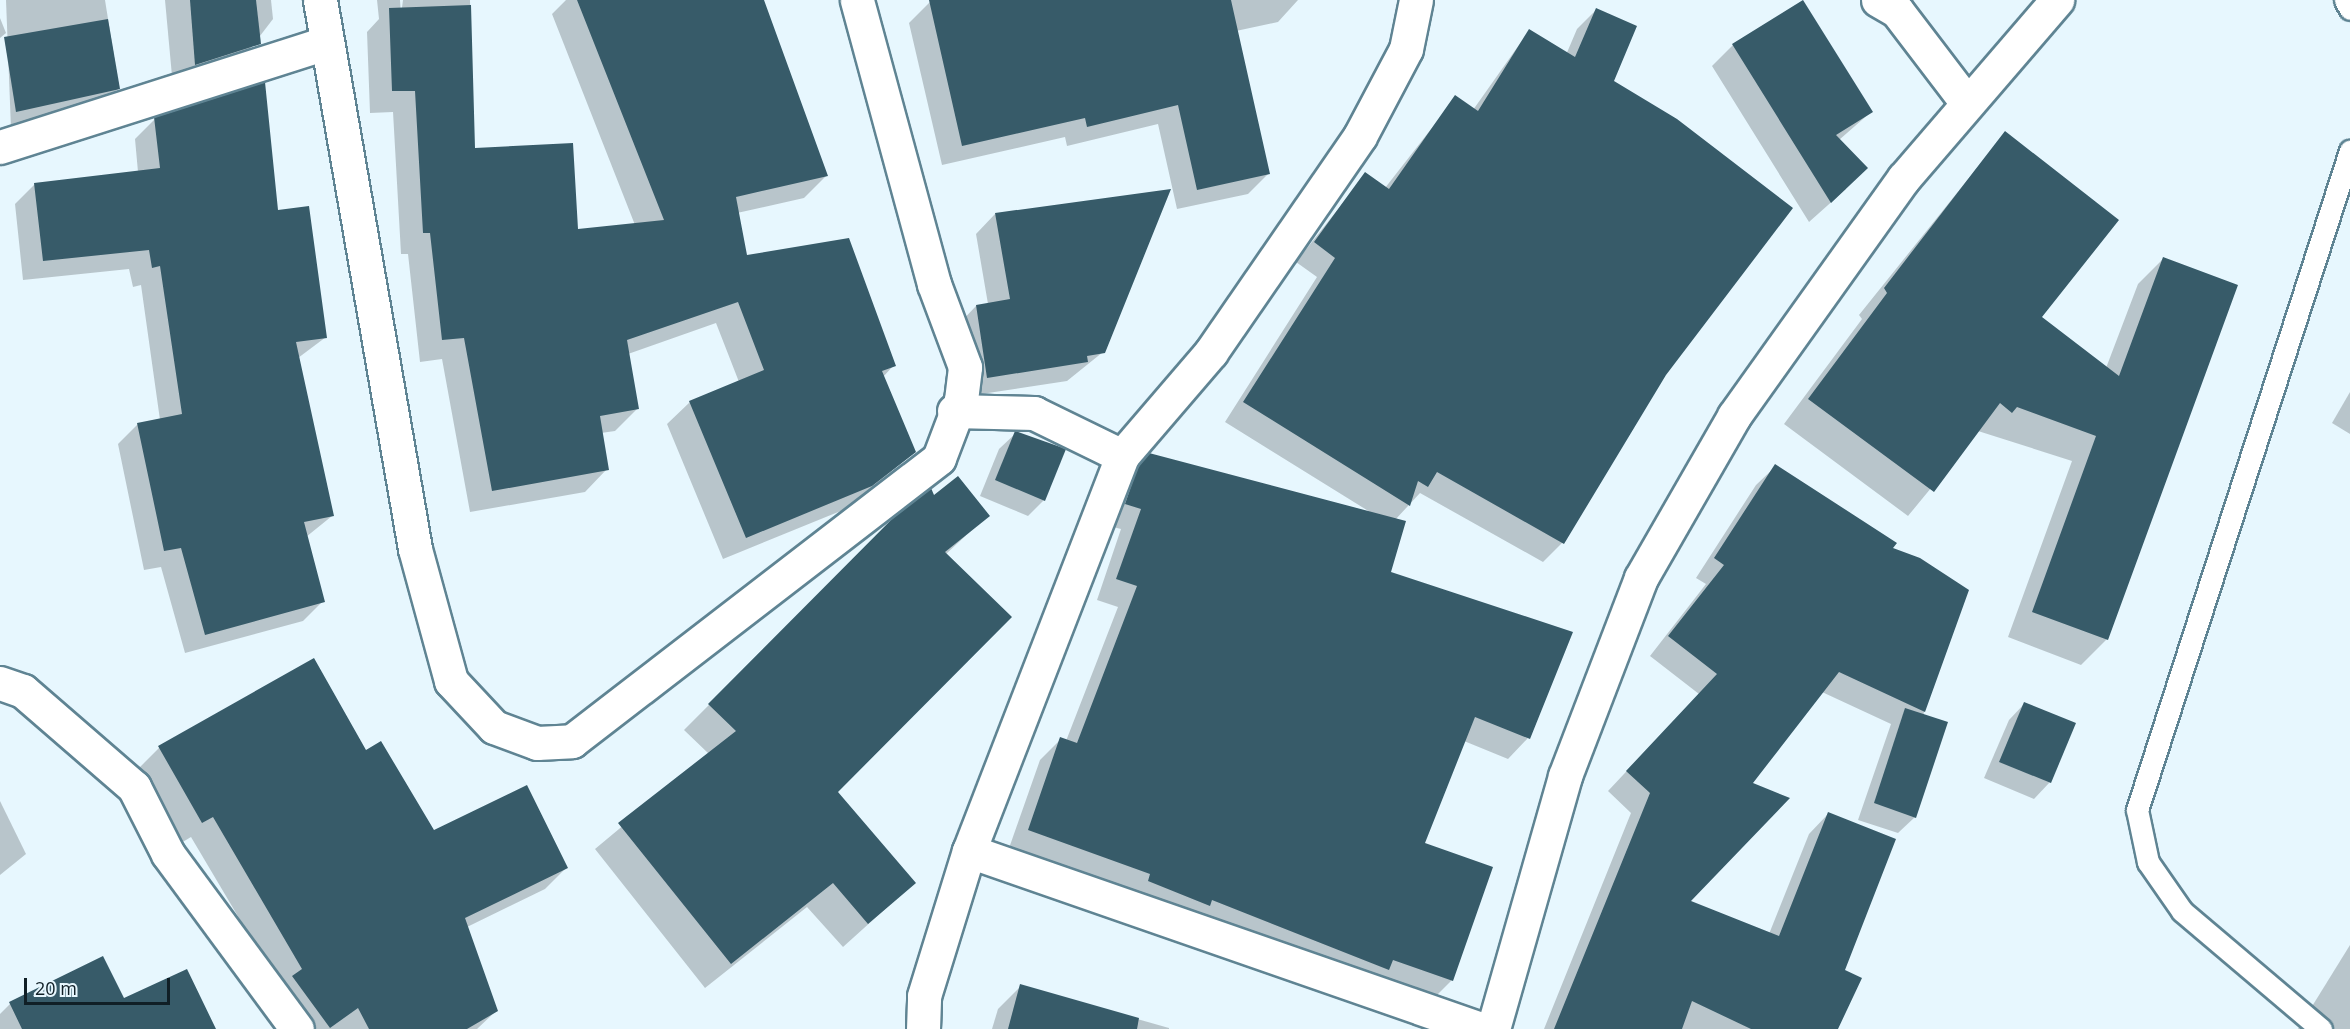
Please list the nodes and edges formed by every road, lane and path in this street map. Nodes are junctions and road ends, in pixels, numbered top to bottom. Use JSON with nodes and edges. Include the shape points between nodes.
{"nodes":[{"id":1,"x":320,"y":0,"type":"edge"},
{"id":2,"x":857,"y":0,"type":"edge"},
{"id":3,"x":1416,"y":0,"type":"edge"},
{"id":4,"x":1878,"y":0,"type":"edge"},
{"id":5,"x":2057,"y":0,"type":"edge"},
{"id":6,"x":2345,"y":0,"type":"edge"},
{"id":7,"x":2350,"y":9,"type":"edge"},
{"id":8,"x":325,"y":43,"type":"junction"},
{"id":9,"x":1967,"y":103,"type":"junction"},
{"id":10,"x":0,"y":147,"type":"edge"},
{"id":11,"x":2350,"y":151,"type":"edge"},
{"id":12,"x":954,"y":411,"type":"junction"},
{"id":13,"x":1122,"y":456,"type":"junction"},
{"id":14,"x":0,"y":683,"type":"edge"},
{"id":15,"x":969,"y":851,"type":"junction"},
{"id":16,"x":297,"y":1029,"type":"edge"},
{"id":17,"x":923,"y":1029,"type":"edge"},
{"id":18,"x":1481,"y":1029,"type":"edge"},
{"id":19,"x":1493,"y":1029,"type":"edge"},
{"id":20,"x":2321,"y":1029,"type":"edge"}],
"edges":[{"from":1,"to":8,"type":"street"},
{"from":2,"to":12,"type":"street","via":[[934,284],[965,367],[961,400]]},
{"from":3,"to":13,"type":"street","via":[[1406,49],[1360,136],[1211,352]]},
{"from":4,"to":9,"type":"street","via":[[1897,11]]},
{"from":5,"to":9,"type":"street"},
{"from":6,"to":7,"type":"lane"},
{"from":8,"to":10,"type":"street"},
{"from":8,"to":12,"type":"street","via":[[415,549],[451,681],[494,727],[537,743],[572,741],[939,458]]},
{"from":9,"to":19,"type":"street","via":[[1904,178],[1734,416],[1641,578],[1565,776]]},
{"from":11,"to":20,"type":"lane","via":[[2137,810],[2148,862],[2182,911]]},
{"from":12,"to":13,"type":"street","via":[[1034,413]]},
{"from":13,"to":15,"type":"street"},
{"from":14,"to":16,"type":"street","via":[[23,691],[134,787],[168,854]]},
{"from":15,"to":17,"type":"street","via":[[924,996]]},
{"from":15,"to":18,"type":"street"}]}
